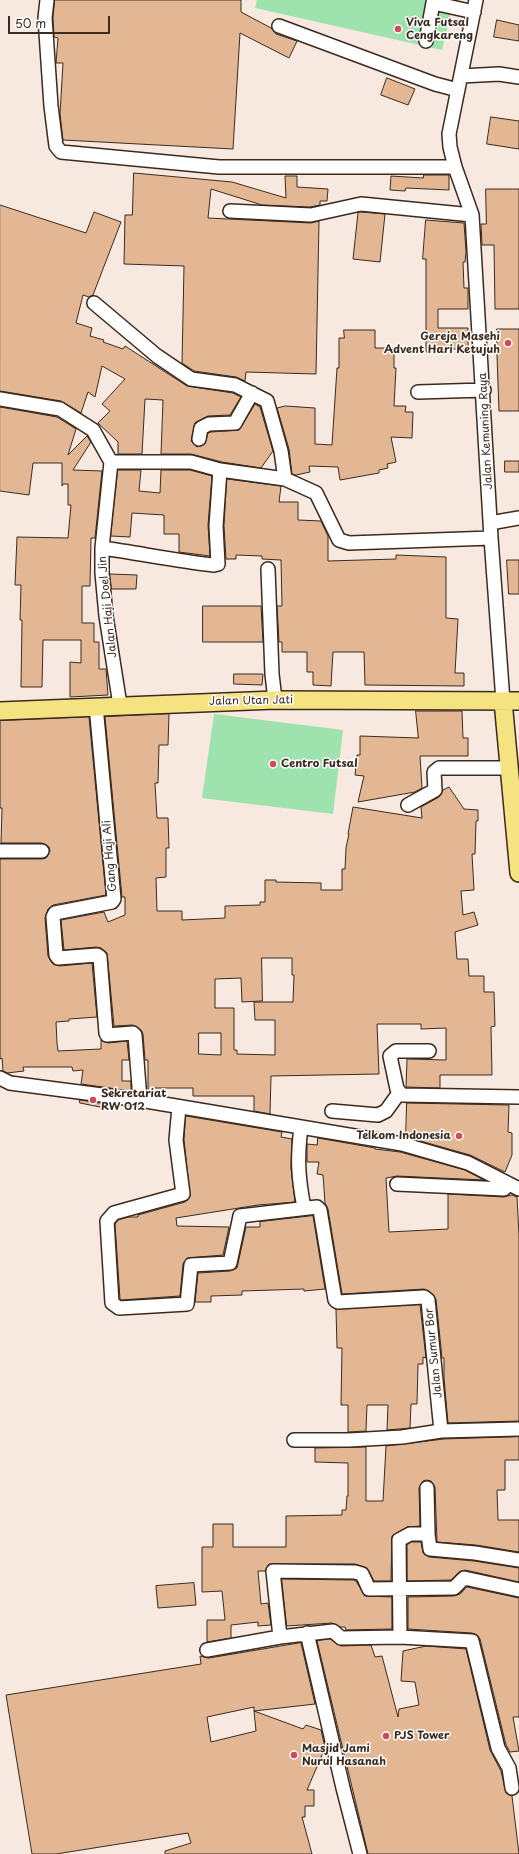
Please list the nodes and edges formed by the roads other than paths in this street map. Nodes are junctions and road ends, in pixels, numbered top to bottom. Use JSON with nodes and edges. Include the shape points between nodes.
{"nodes":[{"id":1,"x":47,"y":0,"type":"edge"},
{"id":2,"x":469,"y":7,"type":"edge"},
{"id":3,"x":279,"y":26,"type":"dead end"},
{"id":4,"x":426,"y":41,"type":"dead end"},
{"id":5,"x":461,"y":76,"type":"junction"},
{"id":6,"x":519,"y":77,"type":"edge"},
{"id":7,"x":447,"y":87,"type":"junction"},
{"id":8,"x":455,"y":167,"type":"junction"},
{"id":9,"x":230,"y":211,"type":"dead end"},
{"id":10,"x":472,"y":215,"type":"junction"},
{"id":11,"x":94,"y":304,"type":"dead end"},
{"id":12,"x":484,"y":390,"type":"junction"},
{"id":13,"x":418,"y":392,"type":"dead end"},
{"id":14,"x":252,"y":393,"type":"junction"},
{"id":15,"x":0,"y":399,"type":"edge"},
{"id":16,"x":199,"y":439,"type":"dead end"},
{"id":17,"x":111,"y":462,"type":"junction"},
{"id":18,"x":220,"y":470,"type":"junction"},
{"id":19,"x":285,"y":479,"type":"junction"},
{"id":20,"x":519,"y":518,"type":"edge"},
{"id":21,"x":490,"y":523,"type":"junction"},
{"id":22,"x":491,"y":538,"type":"junction"},
{"id":23,"x":102,"y":548,"type":"junction"},
{"id":24,"x":268,"y":569,"type":"dead end"},
{"id":25,"x":275,"y":700,"type":"junction"},
{"id":26,"x":514,"y":702,"type":"edge"},
{"id":27,"x":120,"y":705,"type":"junction"},
{"id":28,"x":96,"y":706,"type":"junction"},
{"id":29,"x":0,"y":711,"type":"edge"},
{"id":30,"x":509,"y":768,"type":"junction"},
{"id":31,"x":408,"y":805,"type":"dead end"},
{"id":32,"x":0,"y":851,"type":"edge"},
{"id":33,"x":42,"y":851,"type":"dead end"},
{"id":34,"x":519,"y":873,"type":"edge"},
{"id":35,"x":430,"y":1051,"type":"dead end"},
{"id":36,"x":0,"y":1078,"type":"edge"},
{"id":37,"x":399,"y":1093,"type":"junction"},
{"id":38,"x":519,"y":1097,"type":"edge"},
{"id":39,"x":140,"y":1100,"type":"junction"},
{"id":40,"x":179,"y":1107,"type":"junction"},
{"id":41,"x":332,"y":1111,"type":"dead end"},
{"id":42,"x":301,"y":1127,"type":"junction"},
{"id":43,"x":397,"y":1184,"type":"dead end"},
{"id":44,"x":514,"y":1187,"type":"edge"},
{"id":45,"x":304,"y":1208,"type":"junction"},
{"id":46,"x":519,"y":1429,"type":"edge"},
{"id":47,"x":441,"y":1431,"type":"junction"},
{"id":48,"x":294,"y":1440,"type":"dead end"},
{"id":49,"x":427,"y":1488,"type":"dead end"},
{"id":50,"x":428,"y":1534,"type":"junction"},
{"id":51,"x":519,"y":1560,"type":"edge"},
{"id":52,"x":400,"y":1590,"type":"junction"},
{"id":53,"x":519,"y":1590,"type":"edge"},
{"id":54,"x":307,"y":1633,"type":"junction"},
{"id":55,"x":280,"y":1637,"type":"junction"},
{"id":56,"x":400,"y":1637,"type":"junction"},
{"id":57,"x":207,"y":1650,"type":"dead end"},
{"id":58,"x":512,"y":1788,"type":"dead end"},
{"id":59,"x":360,"y":1854,"type":"edge"}],
"edges":[{"from":1,"to":8,"type":"street","via":[[45,18],[51,106],[56,146],[61,152],[219,167]]},
{"from":2,"to":4,"type":"street","via":[[432,4]]},
{"from":2,"to":5,"type":"street","name":"Jalan Kemuning Raya"},
{"from":3,"to":7,"type":"street"},
{"from":5,"to":6,"type":"street","via":[[499,74]]},
{"from":5,"to":7,"type":"street","name":"Jalan Kemuning Raya"},
{"from":7,"to":8,"type":"street","name":"Jalan Kemuning Raya","via":[[450,147]]},
{"from":8,"to":10,"type":"street","name":"Jalan Kemuning Raya"},
{"from":9,"to":10,"type":"street","via":[[311,215],[361,204]]},
{"from":10,"to":12,"type":"street","name":"Jalan Kemuning Raya"},
{"from":11,"to":14,"type":"street","via":[[157,356],[191,378],[235,385]]},
{"from":12,"to":13,"type":"street"},
{"from":12,"to":21,"type":"street","name":"Jalan Kemuning Raya"},
{"from":14,"to":16,"type":"street","via":[[235,423],[208,424],[201,428]]},
{"from":14,"to":19,"type":"street","via":[[267,401],[281,451]]},
{"from":15,"to":17,"type":"street","via":[[60,409],[93,430]]},
{"from":17,"to":18,"type":"street","via":[[191,462]]},
{"from":17,"to":23,"type":"street","name":"Jalan Haji Doel Jin"},
{"from":18,"to":19,"type":"street"},
{"from":18,"to":23,"type":"street","via":[[216,526],[218,564]]},
{"from":19,"to":22,"type":"street","via":[[316,492],[339,540],[349,543]]},
{"from":20,"to":21,"type":"street"},
{"from":21,"to":22,"type":"street","name":"Jalan Kemuning Raya"},
{"from":22,"to":26,"type":"street","name":"Jalan Kemuning Raya"},
{"from":23,"to":27,"type":"street","name":"Jalan Haji Doel Jin","via":[[106,616]]},
{"from":24,"to":25,"type":"street"},
{"from":25,"to":26,"type":"main road","name":"Jalan Utan Jati"},
{"from":25,"to":27,"type":"main road","name":"Jalan Utan Jati"},
{"from":26,"to":30,"type":"main road","via":[[506,732]]},
{"from":27,"to":28,"type":"main road","name":"Jalan Utan Jati"},
{"from":28,"to":29,"type":"main road","name":"Jalan Utan Jati"},
{"from":28,"to":39,"type":"street","name":"Gang Haji Ali","via":[[114,900],[55,913],[53,917],[56,956],[100,957],[106,1033],[133,1033],[135,1036]]},
{"from":30,"to":31,"type":"street","via":[[439,768],[434,772],[435,790]]},
{"from":30,"to":34,"type":"main road"},
{"from":32,"to":33,"type":"street"},
{"from":35,"to":37,"type":"street","via":[[396,1051],[390,1056]]},
{"from":36,"to":39,"type":"street","via":[[10,1083]]},
{"from":37,"to":38,"type":"street"},
{"from":37,"to":41,"type":"street","via":[[386,1111],[378,1115]]},
{"from":39,"to":40,"type":"street"},
{"from":40,"to":42,"type":"street"},
{"from":40,"to":45,"type":"street","name":"Jalan Sumur Bor","via":[[176,1140],[183,1194],[114,1213],[107,1221],[112,1304],[119,1308],[187,1304],[191,1266],[230,1263],[240,1216]]},
{"from":42,"to":44,"type":"street","via":[[402,1144],[468,1163]]},
{"from":42,"to":45,"type":"street","via":[[297,1155],[298,1181]]},
{"from":43,"to":44,"type":"street","via":[[504,1189]]},
{"from":45,"to":47,"type":"street","name":"Jalan Sumur Bor","via":[[316,1207],[320,1210],[335,1300],[338,1302],[424,1297],[428,1300]]},
{"from":46,"to":47,"type":"street"},
{"from":47,"to":48,"type":"street","via":[[402,1437]]},
{"from":49,"to":50,"type":"street"},
{"from":50,"to":51,"type":"street","via":[[430,1549]]},
{"from":50,"to":52,"type":"street","via":[[410,1534],[399,1540]]},
{"from":52,"to":53,"type":"street","via":[[454,1588],[464,1578]]},
{"from":52,"to":55,"type":"street","via":[[369,1589],[362,1574],[356,1572],[273,1571]]},
{"from":52,"to":56,"type":"street"},
{"from":54,"to":55,"type":"street"},
{"from":54,"to":56,"type":"street","via":[[333,1631],[341,1638]]},
{"from":54,"to":59,"type":"street"},
{"from":55,"to":57,"type":"street"},
{"from":56,"to":58,"type":"street","via":[[472,1641],[498,1748],[509,1768]]}]}
